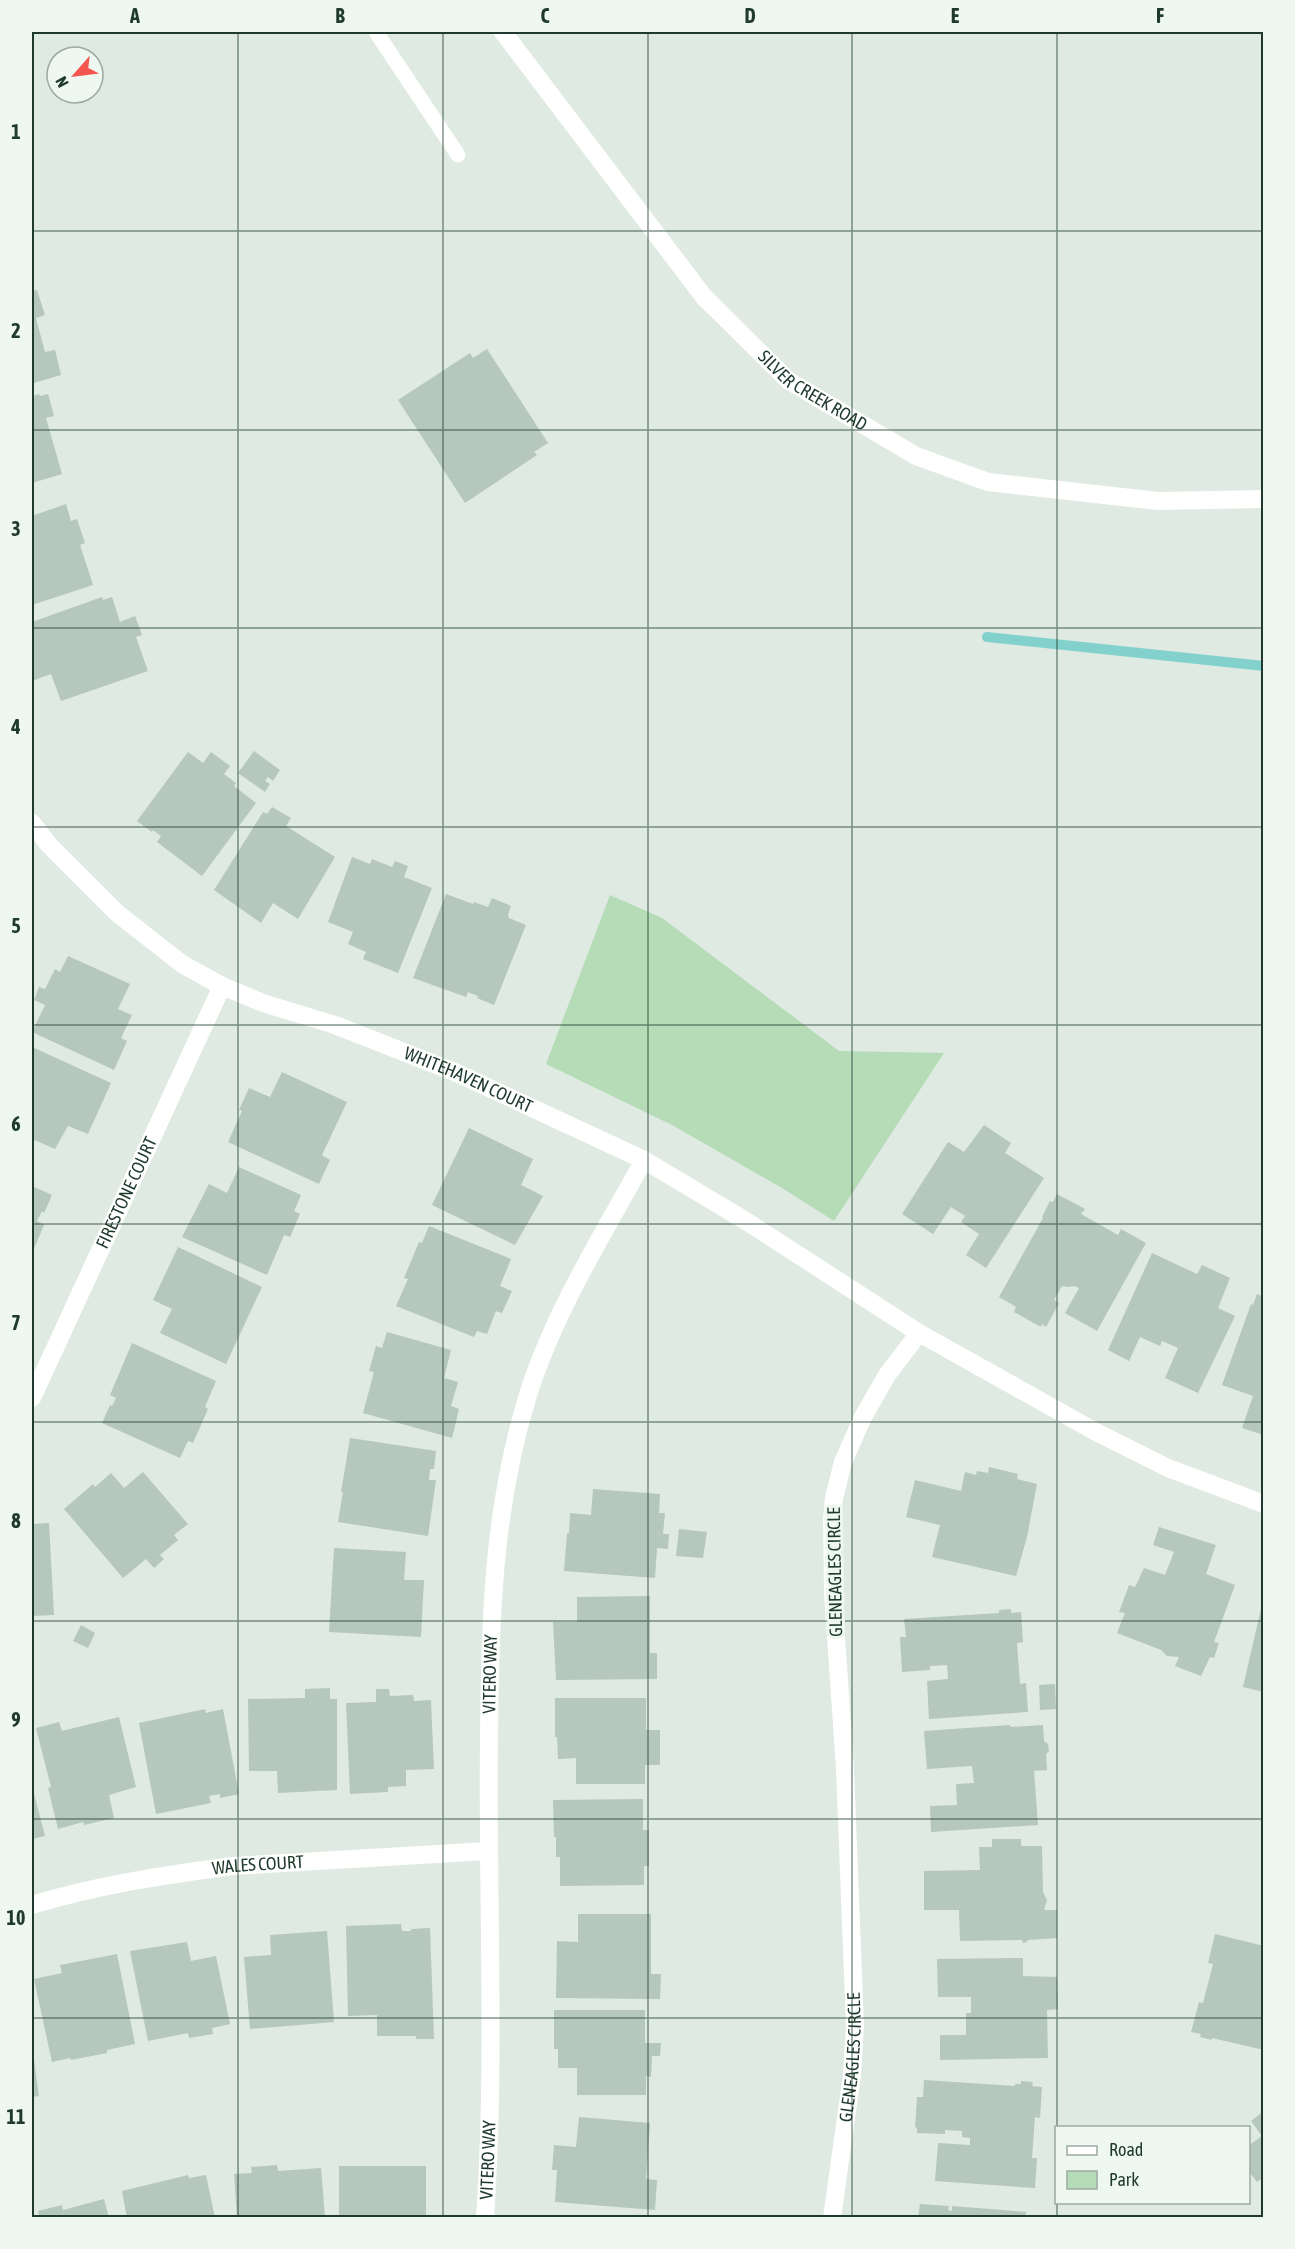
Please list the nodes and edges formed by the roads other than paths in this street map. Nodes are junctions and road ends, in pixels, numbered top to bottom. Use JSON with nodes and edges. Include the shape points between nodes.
{"nodes":[{"id":1,"x":376,"y":32,"type":"edge"},
{"id":2,"x":503,"y":32,"type":"edge"},
{"id":3,"x":458,"y":155,"type":"dead end"},
{"id":4,"x":1263,"y":499,"type":"edge"},
{"id":5,"x":32,"y":823,"type":"edge"},
{"id":6,"x":222,"y":987,"type":"junction"},
{"id":7,"x":644,"y":1160,"type":"junction"},
{"id":8,"x":919,"y":1333,"type":"junction"},
{"id":9,"x":32,"y":1398,"type":"edge"},
{"id":10,"x":1263,"y":1504,"type":"edge"},
{"id":11,"x":488,"y":1851,"type":"junction"},
{"id":12,"x":32,"y":1905,"type":"edge"},
{"id":13,"x":485,"y":2217,"type":"edge"},
{"id":14,"x":832,"y":2217,"type":"edge"}],
"edges":[{"from":1,"to":3,"type":"lane"},
{"from":2,"to":4,"type":"street","name":"SILVER CREEK ROAD","via":[[704,297],[789,381],[916,456],[988,482],[1158,501]]},
{"from":5,"to":6,"type":"street","name":"WHITEHAVEN COURT","via":[[76,874],[117,913],[182,964]]},
{"from":6,"to":7,"type":"street","name":"WHITEHAVEN COURT","via":[[447,1068]]},
{"from":6,"to":9,"type":"street","name":"FIRESTONE COURT"},
{"from":7,"to":8,"type":"street","name":"WHITEHAVEN COURT"},
{"from":7,"to":11,"type":"street","name":"VITERO WAY","via":[[577,1280],[549,1340],[529,1392],[506,1481],[494,1562]]},
{"from":8,"to":10,"type":"street","via":[[1124,1447]]},
{"from":8,"to":14,"type":"street","name":"GLENEAGLES CIRCLE","via":[[874,1395],[853,1439],[838,1480],[832,1518],[855,2026]]},
{"from":11,"to":12,"type":"street","name":"WALES COURT","via":[[233,1866],[102,1888]]},
{"from":11,"to":13,"type":"street","name":"VITERO WAY","via":[[490,2100]]}]}
